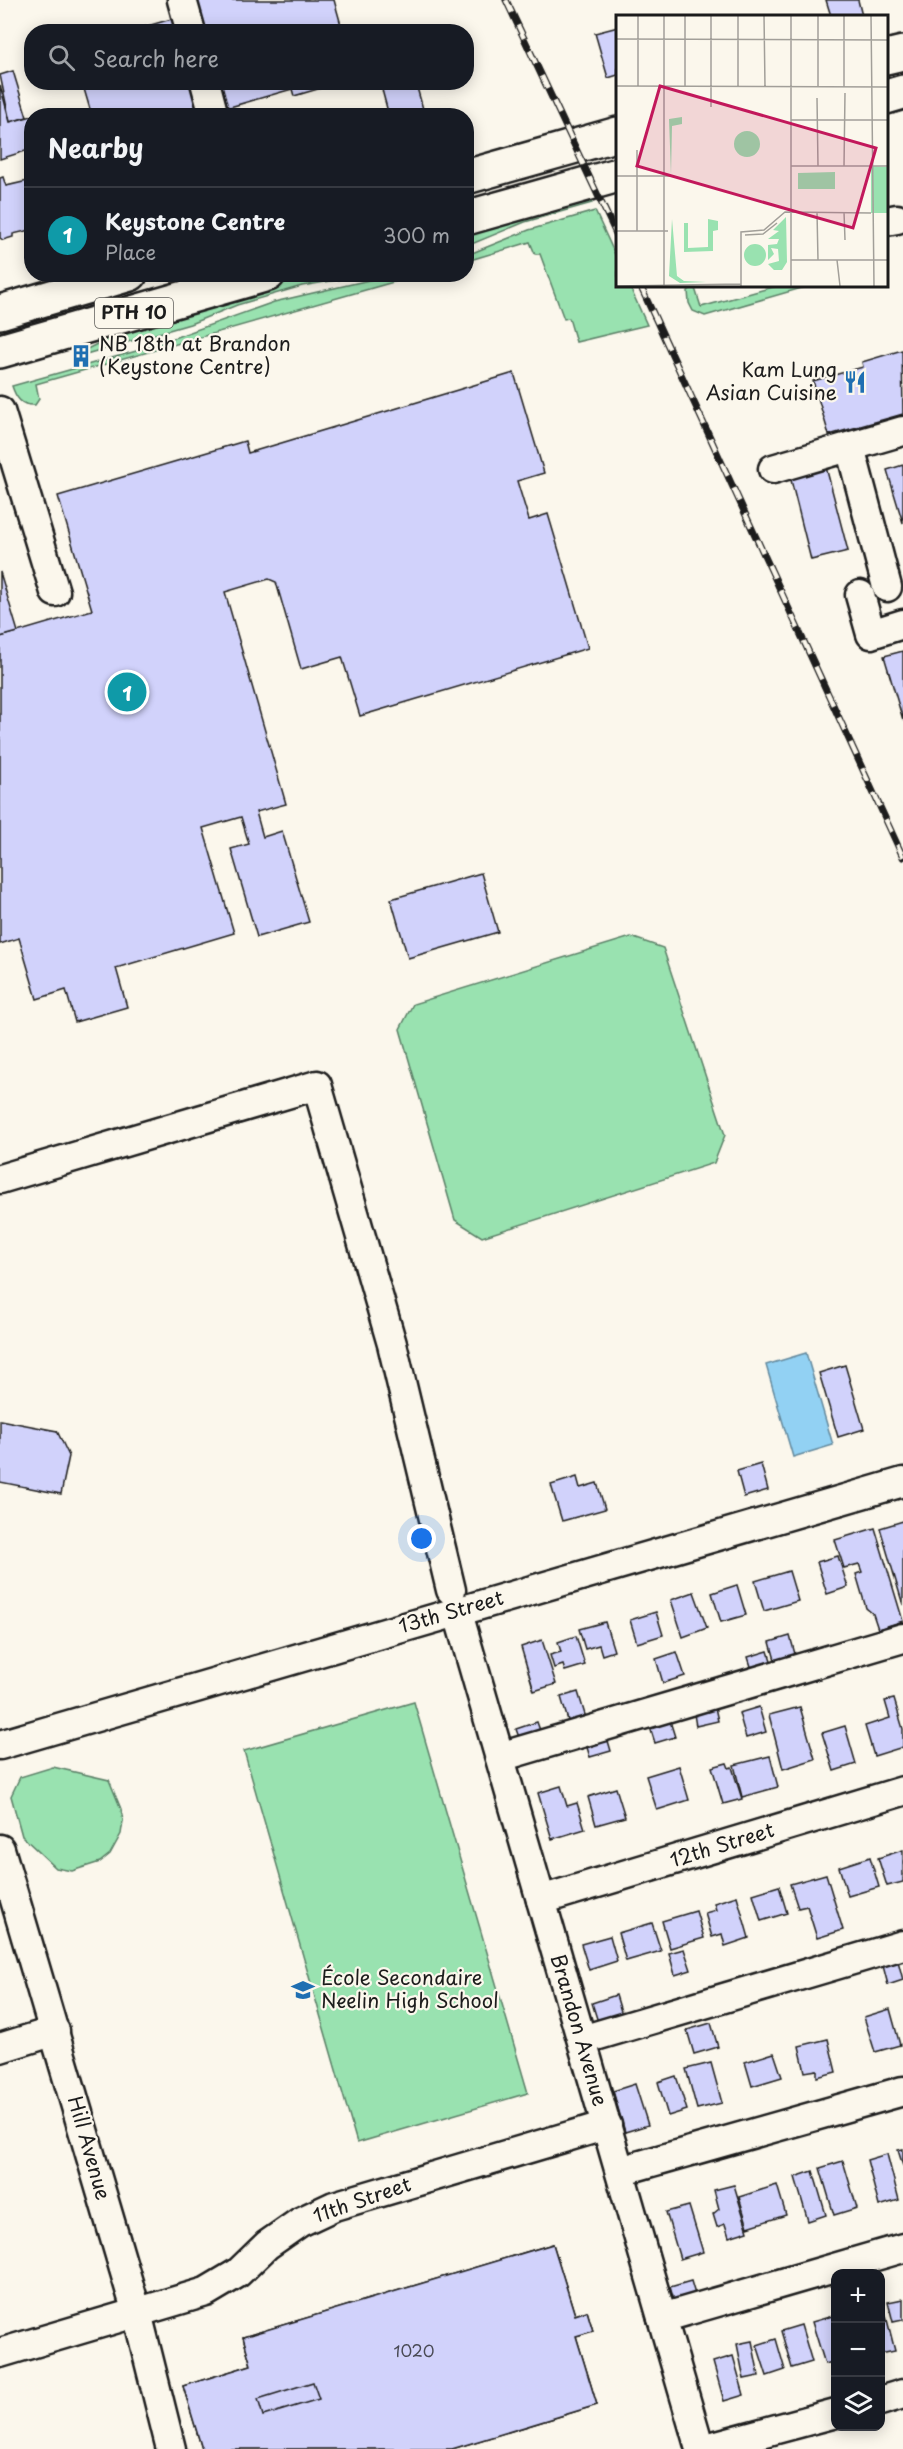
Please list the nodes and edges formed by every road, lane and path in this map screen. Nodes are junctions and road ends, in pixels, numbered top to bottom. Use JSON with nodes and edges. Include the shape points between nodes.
{"nodes":[{"id":1,"x":182,"y":0,"type":"edge"},
{"id":2,"x":189,"y":24,"type":"edge"},
{"id":3,"x":903,"y":53,"type":"edge"},
{"id":4,"x":888,"y":57,"type":"edge"},
{"id":5,"x":207,"y":90,"type":"edge"},
{"id":6,"x":903,"y":92,"type":"edge"},
{"id":7,"x":888,"y":96,"type":"edge"},
{"id":8,"x":212,"y":108,"type":"edge"},
{"id":9,"x":616,"y":135,"type":"edge"},
{"id":10,"x":474,"y":175,"type":"edge"},
{"id":11,"x":616,"y":176,"type":"edge"},
{"id":12,"x":474,"y":216,"type":"edge"},
{"id":13,"x":103,"y":282,"type":"edge"},
{"id":14,"x":240,"y":282,"type":"edge"},
{"id":15,"x":0,"y":312,"type":"edge"},
{"id":16,"x":0,"y":351,"type":"edge"},
{"id":17,"x":2,"y":428,"type":"edge"},
{"id":18,"x":903,"y":431,"type":"edge"},
{"id":19,"x":850,"y":447,"type":"junction"},
{"id":20,"x":773,"y":469,"type":"dead end"},
{"id":21,"x":895,"y":585,"type":"edge"},
{"id":22,"x":55,"y":592,"type":"dead end"},
{"id":23,"x":903,"y":624,"type":"edge"},
{"id":24,"x":0,"y":1179,"type":"edge"},
{"id":25,"x":903,"y":1482,"type":"edge"},
{"id":26,"x":454,"y":1600,"type":"junction"},
{"id":27,"x":903,"y":1638,"type":"edge"},
{"id":28,"x":0,"y":1745,"type":"edge"},
{"id":29,"x":500,"y":1757,"type":"junction"},
{"id":30,"x":903,"y":1791,"type":"edge"},
{"id":31,"x":0,"y":1849,"type":"edge"},
{"id":32,"x":7,"y":1898,"type":"edge"},
{"id":33,"x":542,"y":1900,"type":"junction"},
{"id":34,"x":903,"y":1945,"type":"edge"},
{"id":35,"x":55,"y":2031,"type":"junction"},
{"id":36,"x":582,"y":2040,"type":"junction"},
{"id":37,"x":0,"y":2048,"type":"edge"},
{"id":38,"x":903,"y":2091,"type":"edge"},
{"id":39,"x":606,"y":2125,"type":"junction"},
{"id":40,"x":620,"y":2171,"type":"junction"},
{"id":41,"x":903,"y":2248,"type":"edge"},
{"id":42,"x":136,"y":2313,"type":"junction"},
{"id":43,"x":662,"y":2318,"type":"junction"},
{"id":44,"x":0,"y":2353,"type":"edge"},
{"id":45,"x":903,"y":2394,"type":"edge"},
{"id":46,"x":885,"y":2399,"type":"edge"},
{"id":47,"x":831,"y":2414,"type":"edge"},
{"id":48,"x":171,"y":2449,"type":"edge"},
{"id":49,"x":701,"y":2449,"type":"edge"}],
"edges":[{"from":1,"to":2,"type":"street"},
{"from":3,"to":4,"type":"main road"},
{"from":5,"to":8,"type":"street"},
{"from":6,"to":7,"type":"main road"},
{"from":9,"to":10,"type":"main road"},
{"from":11,"to":12,"type":"main road"},
{"from":13,"to":15,"type":"main road","number":"PTH 10"},
{"from":14,"to":16,"type":"main road","number":"PTH 10"},
{"from":17,"to":22,"type":"street"},
{"from":18,"to":19,"type":"street"},
{"from":19,"to":20,"type":"street"},
{"from":19,"to":21,"type":"street"},
{"from":21,"to":23,"type":"street","via":[[849,599],[871,634]]},
{"from":24,"to":26,"type":"street","name":"Brandon Avenue","via":[[317,1085],[392,1344]]},
{"from":25,"to":26,"type":"street","name":"13th Street"},
{"from":26,"to":28,"type":"street","name":"13th Street"},
{"from":26,"to":29,"type":"street","name":"Brandon Avenue"},
{"from":27,"to":29,"type":"street"},
{"from":29,"to":33,"type":"street","name":"Brandon Avenue"},
{"from":30,"to":33,"type":"street","name":"12th Street"},
{"from":31,"to":32,"type":"street","name":"Hill Avenue"},
{"from":32,"to":35,"type":"street","name":"Hill Avenue"},
{"from":33,"to":36,"type":"street","name":"Brandon Avenue"},
{"from":34,"to":36,"type":"street"},
{"from":35,"to":37,"type":"street"},
{"from":35,"to":42,"type":"street","name":"Hill Avenue"},
{"from":36,"to":39,"type":"street","name":"Brandon Avenue"},
{"from":38,"to":40,"type":"street"},
{"from":39,"to":40,"type":"street","name":"Brandon Avenue"},
{"from":39,"to":42,"type":"street","name":"11th Street","via":[[334,2206],[267,2244],[238,2273],[206,2292]]},
{"from":40,"to":43,"type":"street","name":"Brandon Avenue"},
{"from":41,"to":43,"type":"street"},
{"from":42,"to":44,"type":"street","name":"11th Street"},
{"from":42,"to":48,"type":"street","name":"Hill Avenue"},
{"from":43,"to":49,"type":"street","name":"Brandon Avenue"},
{"from":45,"to":46,"type":"street"},
{"from":47,"to":49,"type":"street"}]}
